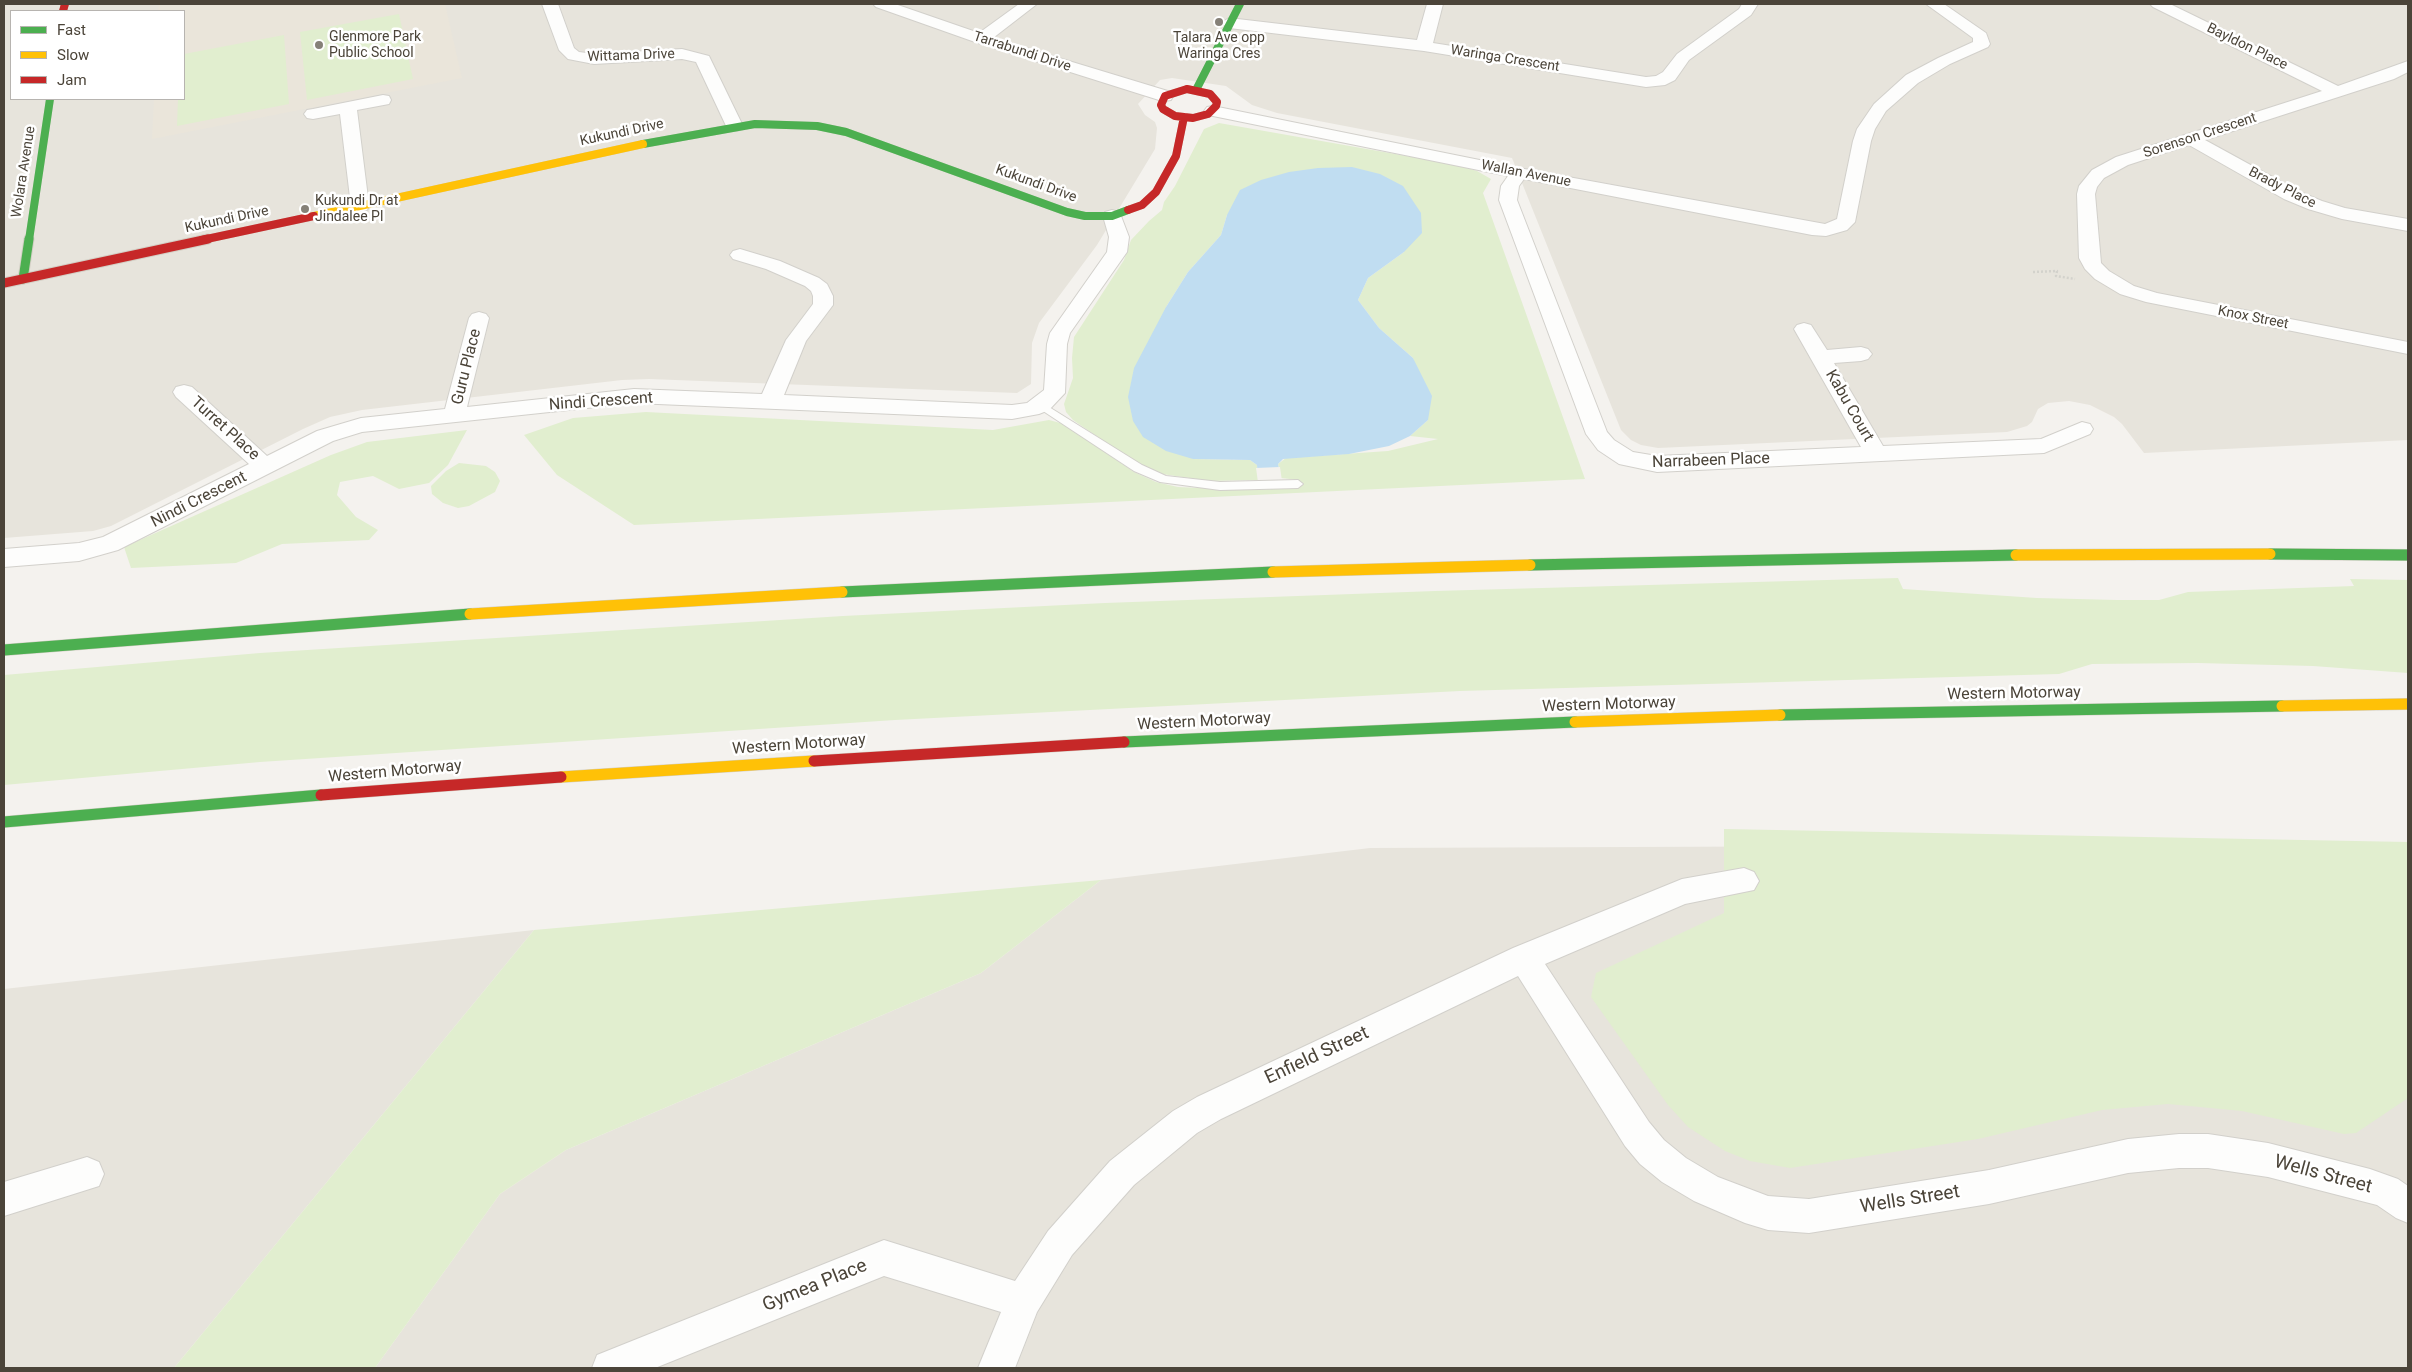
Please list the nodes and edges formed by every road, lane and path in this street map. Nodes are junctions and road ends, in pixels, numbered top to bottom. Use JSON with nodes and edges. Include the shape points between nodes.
{"nodes":[{"id":1,"x":550,"y":4,"type":"edge"},
{"id":2,"x":881,"y":4,"type":"edge"},
{"id":3,"x":1029,"y":4,"type":"edge"},
{"id":4,"x":1240,"y":4,"type":"edge"},
{"id":5,"x":1435,"y":4,"type":"edge"},
{"id":6,"x":1750,"y":4,"type":"edge"},
{"id":7,"x":1934,"y":4,"type":"edge"},
{"id":8,"x":2158,"y":4,"type":"edge"},
{"id":9,"x":1229,"y":24,"type":"junction"},
{"id":10,"x":981,"y":39,"type":"junction"},
{"id":11,"x":1424,"y":46,"type":"junction"},
{"id":12,"x":2408,"y":66,"type":"edge"},
{"id":13,"x":1196,"y":90,"type":"junction"},
{"id":14,"x":2335,"y":91,"type":"junction"},
{"id":15,"x":1165,"y":96,"type":"junction"},
{"id":16,"x":50,"y":100,"type":"edge"},
{"id":17,"x":383,"y":100,"type":"dead end"},
{"id":18,"x":348,"y":107,"type":"junction"},
{"id":19,"x":1213,"y":111,"type":"junction"},
{"id":20,"x":313,"y":114,"type":"dead end"},
{"id":21,"x":1184,"y":118,"type":"junction"},
{"id":22,"x":734,"y":126,"type":"junction"},
{"id":23,"x":2191,"y":139,"type":"junction"},
{"id":24,"x":1519,"y":173,"type":"junction"},
{"id":25,"x":360,"y":206,"type":"junction"},
{"id":26,"x":1112,"y":216,"type":"junction"},
{"id":27,"x":2408,"y":225,"type":"edge"},
{"id":28,"x":740,"y":255,"type":"dead end"},
{"id":29,"x":2033,"y":272,"type":"dead end"},
{"id":30,"x":2102,"y":276,"type":"junction"},
{"id":31,"x":23,"y":279,"type":"junction"},
{"id":32,"x":4,"y":284,"type":"edge"},
{"id":33,"x":479,"y":318,"type":"dead end"},
{"id":34,"x":1804,"y":328,"type":"dead end"},
{"id":35,"x":2408,"y":348,"type":"edge"},
{"id":36,"x":1861,"y":354,"type":"dead end"},
{"id":37,"x":1820,"y":357,"type":"junction"},
{"id":38,"x":184,"y":392,"type":"dead end"},
{"id":39,"x":770,"y":402,"type":"junction"},
{"id":40,"x":1041,"y":405,"type":"junction"},
{"id":41,"x":454,"y":415,"type":"junction"},
{"id":42,"x":2082,"y":429,"type":"dead end"},
{"id":43,"x":1877,"y":455,"type":"junction"},
{"id":44,"x":266,"y":467,"type":"junction"},
{"id":45,"x":1298,"y":484,"type":"dead end"},
{"id":46,"x":2408,"y":555,"type":"edge"},
{"id":47,"x":4,"y":558,"type":"edge"},
{"id":48,"x":4,"y":650,"type":"edge"},
{"id":49,"x":2408,"y":704,"type":"edge"},
{"id":50,"x":4,"y":822,"type":"edge"},
{"id":51,"x":1744,"y":881,"type":"dead end"},
{"id":52,"x":1524,"y":958,"type":"junction"},
{"id":53,"x":87,"y":1174,"type":"dead end"},
{"id":54,"x":4,"y":1198,"type":"edge"},
{"id":55,"x":2407,"y":1205,"type":"edge"},
{"id":56,"x":1023,"y":1301,"type":"junction"},
{"id":57,"x":610,"y":1368,"type":"edge"},
{"id":58,"x":997,"y":1368,"type":"edge"}],
"edges":[{"from":1,"to":22,"type":"street","name":"Wittama Drive","via":[[567,50],[574,56],[594,59],[682,54],[702,60]]},
{"from":2,"to":10,"type":"street","name":"Tarrabundi Drive"},
{"from":3,"to":10,"type":"street"},
{"from":4,"to":9,"type":"main road"},
{"from":5,"to":11,"type":"street"},
{"from":6,"to":11,"type":"street","name":"Waringa Crescent","via":[[1745,12],[1683,57],[1669,76],[1653,82]]},
{"from":7,"to":24,"type":"street","name":"Wallan Avenue","via":[[1980,36],[1982,44],[1912,79],[1880,108],[1866,129],[1847,218],[1840,226],[1812,229]]},
{"from":8,"to":14,"type":"street","name":"Bayldon Place"},
{"from":9,"to":11,"type":"street","name":"Waringa Crescent"},
{"from":9,"to":13,"type":"main road"},
{"from":10,"to":15,"type":"street","name":"Tarrabundi Drive"},
{"from":12,"to":14,"type":"street","name":"Sorenson Crescent"},
{"from":13,"to":15,"type":"main road","via":[[1178,90]]},
{"from":13,"to":19,"type":"main road","via":[[1215,98],[1217,102]]},
{"from":14,"to":23,"type":"street","name":"Sorenson Crescent"},
{"from":15,"to":21,"type":"main road","via":[[1161,105],[1163,110]]},
{"from":16,"to":31,"type":"main road","name":"Wolara Avenue"},
{"from":17,"to":18,"type":"street"},
{"from":18,"to":20,"type":"street"},
{"from":18,"to":25,"type":"street"},
{"from":19,"to":21,"type":"main road"},
{"from":19,"to":24,"type":"street","name":"Wallan Avenue"},
{"from":21,"to":26,"type":"main road","name":"Kukundi Drive","via":[[1176,156],[1156,192],[1142,205]]},
{"from":22,"to":25,"type":"main road","name":"Kukundi Drive"},
{"from":22,"to":26,"type":"main road","name":"Kukundi Drive","via":[[786,124],[846,132],[1072,214]]},
{"from":23,"to":27,"type":"street","name":"Brady Place","via":[[2308,202],[2342,213]]},
{"from":23,"to":30,"type":"street","name":"Sorenson Crescent","via":[[2113,165],[2098,174],[2088,186],[2090,258]]},
{"from":24,"to":43,"type":"street","name":"Narrabeen Place","via":[[1510,186],[1508,200],[1597,434],[1612,451],[1635,462],[1657,464]]},
{"from":25,"to":31,"type":"main road","name":"Kukundi Drive"},
{"from":26,"to":40,"type":"street","via":[[1118,237],[1117,252],[1060,333],[1056,344],[1056,386],[1054,393]]},
{"from":28,"to":39,"type":"street","via":[[812,282],[820,288],[823,296],[822,305],[796,340]]},
{"from":29,"to":30,"type":"path","via":[[2057,271],[2056,276],[2069,279]]},
{"from":30,"to":35,"type":"street","name":"Knox Street","via":[[2128,290],[2153,298]]},
{"from":31,"to":32,"type":"main road","name":"Kukundi Drive"},
{"from":33,"to":41,"type":"street","name":"Guru Place"},
{"from":34,"to":37,"type":"street","name":"Kabu Court"},
{"from":36,"to":37,"type":"street","name":"Kabu Court"},
{"from":37,"to":43,"type":"street","name":"Kabu Court"},
{"from":38,"to":44,"type":"street","name":"Turret Place"},
{"from":39,"to":40,"type":"street","name":"Nindi Crescent","via":[[1012,412]]},
{"from":39,"to":41,"type":"street","name":"Nindi Crescent","via":[[634,396]]},
{"from":40,"to":45,"type":"lane","via":[[1138,468],[1164,479],[1220,486]]},
{"from":41,"to":44,"type":"street","name":"Nindi Crescent","via":[[349,428],[325,436]]},
{"from":42,"to":43,"type":"street","name":"Narrabeen Place","via":[[2044,446]]},
{"from":44,"to":47,"type":"street","name":"Nindi Crescent","via":[[110,544],[79,552]]},
{"from":46,"to":48,"type":"main road","via":[[2182,553],[1748,559],[1224,573],[480,613]]},
{"from":49,"to":50,"type":"main road","name":"Western Motorway","via":[[1816,714],[1385,729],[446,784]]},
{"from":51,"to":52,"type":"street","name":"Enfield Street","via":[[1682,892]]},
{"from":52,"to":55,"type":"street","name":"Wells Street","via":[[1652,1152],[1706,1190],[1768,1213],[1809,1216],[1989,1187],[2128,1156],[2179,1151],[2208,1151],[2268,1160],[2386,1191]]},
{"from":52,"to":56,"type":"street","name":"Enfield Street","via":[[1185,1122],[1146,1151],[1096,1200],[1060,1243]]},
{"from":53,"to":54,"type":"street"},
{"from":56,"to":57,"type":"street","name":"Gymea Place","via":[[884,1258]]},
{"from":56,"to":58,"type":"street","name":"Enfield Street"}]}
